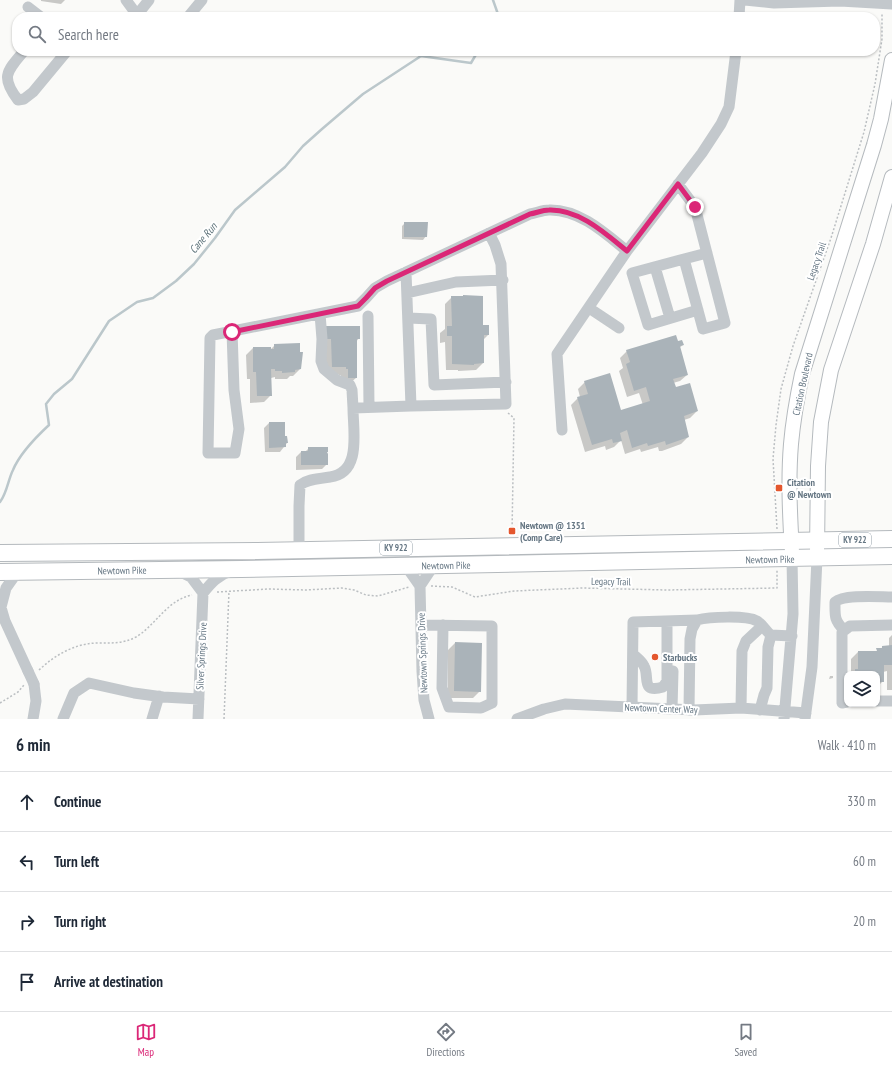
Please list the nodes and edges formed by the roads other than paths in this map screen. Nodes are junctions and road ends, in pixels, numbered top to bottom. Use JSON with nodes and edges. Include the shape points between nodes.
{"nodes":[{"id":1,"x":126,"y":0,"type":"edge"},
{"id":2,"x":149,"y":0,"type":"edge"},
{"id":3,"x":202,"y":0,"type":"edge"},
{"id":4,"x":740,"y":0,"type":"edge"},
{"id":5,"x":745,"y":0,"type":"edge"},
{"id":6,"x":887,"y":4,"type":"edge"},
{"id":7,"x":28,"y":7,"type":"dead end"},
{"id":8,"x":34,"y":12,"type":"edge"},
{"id":9,"x":134,"y":12,"type":"edge"},
{"id":10,"x":140,"y":12,"type":"edge"},
{"id":11,"x":192,"y":12,"type":"edge"},
{"id":12,"x":739,"y":12,"type":"edge"},
{"id":13,"x":20,"y":56,"type":"edge"},
{"id":14,"x":63,"y":56,"type":"edge"},
{"id":15,"x":735,"y":56,"type":"edge"},
{"id":16,"x":892,"y":60,"type":"edge"},
{"id":17,"x":892,"y":176,"type":"edge"},
{"id":18,"x":678,"y":184,"type":"junction"},
{"id":19,"x":489,"y":233,"type":"junction"},
{"id":20,"x":627,"y":251,"type":"junction"},
{"id":21,"x":707,"y":253,"type":"junction"},
{"id":22,"x":684,"y":259,"type":"junction"},
{"id":23,"x":620,"y":263,"type":"junction"},
{"id":24,"x":655,"y":267,"type":"junction"},
{"id":25,"x":406,"y":272,"type":"junction"},
{"id":26,"x":632,"y":272,"type":"junction"},
{"id":27,"x":503,"y":280,"type":"junction"},
{"id":28,"x":407,"y":293,"type":"junction"},
{"id":29,"x":589,"y":308,"type":"junction"},
{"id":30,"x":698,"y":310,"type":"junction"},
{"id":31,"x":320,"y":314,"type":"junction"},
{"id":32,"x":368,"y":316,"type":"dead end"},
{"id":33,"x":408,"y":318,"type":"junction"},
{"id":34,"x":670,"y":318,"type":"junction"},
{"id":35,"x":619,"y":328,"type":"dead end"},
{"id":36,"x":232,"y":332,"type":"junction"},
{"id":37,"x":506,"y":382,"type":"junction"},
{"id":38,"x":411,"y":406,"type":"junction"},
{"id":39,"x":369,"y":407,"type":"junction"},
{"id":40,"x":353,"y":408,"type":"junction"},
{"id":41,"x":562,"y":430,"type":"dead end"},
{"id":42,"x":892,"y":539,"type":"edge"},
{"id":43,"x":791,"y":541,"type":"junction"},
{"id":44,"x":817,"y":541,"type":"junction"},
{"id":45,"x":299,"y":550,"type":"junction"},
{"id":46,"x":0,"y":553,"type":"edge"},
{"id":47,"x":892,"y":556,"type":"edge"},
{"id":48,"x":792,"y":558,"type":"junction"},
{"id":49,"x":817,"y":558,"type":"junction"},
{"id":50,"x":434,"y":565,"type":"junction"},
{"id":51,"x":406,"y":566,"type":"junction"},
{"id":52,"x":245,"y":568,"type":"junction"},
{"id":53,"x":169,"y":570,"type":"junction"},
{"id":54,"x":18,"y":571,"type":"junction"},
{"id":55,"x":0,"y":572,"type":"edge"},
{"id":56,"x":424,"y":586,"type":"junction"},
{"id":57,"x":204,"y":593,"type":"junction"},
{"id":58,"x":892,"y":597,"type":"edge"},
{"id":59,"x":0,"y":606,"type":"edge"},
{"id":60,"x":697,"y":620,"type":"junction"},
{"id":61,"x":671,"y":621,"type":"junction"},
{"id":62,"x":421,"y":625,"type":"junction"},
{"id":63,"x":443,"y":625,"type":"junction"},
{"id":64,"x":892,"y":625,"type":"edge"},
{"id":65,"x":762,"y":626,"type":"junction"},
{"id":66,"x":844,"y":630,"type":"junction"},
{"id":67,"x":771,"y":635,"type":"junction"},
{"id":68,"x":792,"y":636,"type":"junction"},
{"id":69,"x":633,"y":654,"type":"junction"},
{"id":70,"x":632,"y":678,"type":"junction"},
{"id":71,"x":672,"y":683,"type":"junction"},
{"id":72,"x":159,"y":696,"type":"junction"},
{"id":73,"x":199,"y":699,"type":"junction"},
{"id":74,"x":892,"y":700,"type":"edge"},
{"id":75,"x":880,"y":701,"type":"edge"},
{"id":76,"x":844,"y":702,"type":"edge"},
{"id":77,"x":632,"y":707,"type":"junction"},
{"id":78,"x":740,"y":708,"type":"junction"},
{"id":79,"x":672,"y":709,"type":"junction"},
{"id":80,"x":689,"y":710,"type":"junction"},
{"id":81,"x":760,"y":710,"type":"junction"},
{"id":82,"x":702,"y":714,"type":"edge"},
{"id":83,"x":784,"y":715,"type":"edge"},
{"id":84,"x":806,"y":716,"type":"edge"},
{"id":85,"x":33,"y":719,"type":"edge"},
{"id":86,"x":63,"y":719,"type":"edge"},
{"id":87,"x":152,"y":719,"type":"edge"},
{"id":88,"x":198,"y":719,"type":"edge"},
{"id":89,"x":429,"y":719,"type":"edge"},
{"id":90,"x":517,"y":719,"type":"edge"}],
"edges":[{"from":1,"to":9,"type":"street"},
{"from":2,"to":10,"type":"street"},
{"from":3,"to":11,"type":"street"},
{"from":4,"to":12,"type":"street"},
{"from":5,"to":6,"type":"street","via":[[774,3],[840,1]]},
{"from":7,"to":8,"type":"street"},
{"from":13,"to":14,"type":"street","via":[[7,70],[5,80],[18,100],[33,92]]},
{"from":15,"to":18,"type":"street","via":[[729,107],[721,124]]},
{"from":16,"to":43,"type":"main road","name":"Citation Boulevard","via":[[874,145],[802,374],[791,445]]},
{"from":17,"to":44,"type":"main road","via":[[873,244],[831,370],[821,422]]},
{"from":18,"to":20,"type":"street"},
{"from":18,"to":21,"type":"street","via":[[695,207]]},
{"from":19,"to":20,"type":"street","via":[[530,214],[548,210],[562,211],[587,221]]},
{"from":19,"to":25,"type":"street"},
{"from":19,"to":27,"type":"street","via":[[501,264]]},
{"from":20,"to":23,"type":"street"},
{"from":21,"to":22,"type":"street"},
{"from":21,"to":30,"type":"street","via":[[725,323],[703,329]]},
{"from":22,"to":24,"type":"street"},
{"from":22,"to":30,"type":"street"},
{"from":23,"to":26,"type":"street"},
{"from":23,"to":29,"type":"street"},
{"from":24,"to":26,"type":"street"},
{"from":24,"to":34,"type":"street"},
{"from":25,"to":28,"type":"street"},
{"from":25,"to":31,"type":"street","via":[[375,288],[358,306]]},
{"from":26,"to":34,"type":"street","via":[[648,325]]},
{"from":27,"to":28,"type":"street","via":[[456,282]]},
{"from":27,"to":37,"type":"street"},
{"from":28,"to":33,"type":"street"},
{"from":29,"to":35,"type":"street"},
{"from":29,"to":41,"type":"street","via":[[557,354]]},
{"from":30,"to":34,"type":"street"},
{"from":31,"to":36,"type":"street"},
{"from":31,"to":40,"type":"street","via":[[321,361],[328,373],[350,386]]},
{"from":32,"to":39,"type":"street"},
{"from":33,"to":37,"type":"street","via":[[431,319],[434,385]]},
{"from":33,"to":38,"type":"street"},
{"from":36,"to":36,"type":"street","via":[[212,335],[210,338],[208,453],[235,453],[239,429],[234,390]]},
{"from":37,"to":38,"type":"street","via":[[506,404]]},
{"from":38,"to":39,"type":"street"},
{"from":39,"to":40,"type":"street"},
{"from":40,"to":45,"type":"street","via":[[354,456],[351,463],[337,476],[306,480],[300,484]]},
{"from":42,"to":44,"type":"highway","name":"Newtown Pike","number":"KY 922"},
{"from":43,"to":44,"type":"highway","name":"Newtown Pike","number":"KY 922"},
{"from":43,"to":45,"type":"highway","name":"Newtown Pike","number":"KY 922"},
{"from":43,"to":48,"type":"main road","name":"Citation Boulevard"},
{"from":44,"to":49,"type":"main road"},
{"from":45,"to":46,"type":"highway","name":"Newtown Pike","number":"KY 922"},
{"from":45,"to":52,"type":"highway","via":[[291,558],[262,561]]},
{"from":47,"to":49,"type":"highway","name":"Newtown Pike","number":"KY 922"},
{"from":48,"to":49,"type":"highway","name":"Newtown Pike","number":"KY 922"},
{"from":48,"to":50,"type":"highway","name":"Newtown Pike","number":"KY 922"},
{"from":48,"to":68,"type":"street","name":"Citation Boulevard"},
{"from":49,"to":84,"type":"street","via":[[812,667]]},
{"from":50,"to":51,"type":"highway","name":"Newtown Pike","number":"KY 922"},
{"from":50,"to":56,"type":"street"},
{"from":51,"to":52,"type":"highway","name":"Newtown Pike","number":"KY 922"},
{"from":51,"to":56,"type":"street"},
{"from":52,"to":53,"type":"highway","name":"Newtown Pike","number":"KY 922"},
{"from":52,"to":57,"type":"street","via":[[222,574],[209,584]]},
{"from":53,"to":54,"type":"highway","name":"Newtown Pike","number":"KY 922"},
{"from":53,"to":57,"type":"street","via":[[191,577]]},
{"from":54,"to":55,"type":"highway","name":"Newtown Pike","number":"KY 922"},
{"from":54,"to":59,"type":"street","via":[[6,588]]},
{"from":56,"to":62,"type":"street","name":"Newtown Springs Drive"},
{"from":57,"to":73,"type":"street","name":"Silver Springs Drive"},
{"from":58,"to":66,"type":"street","via":[[839,599],[835,602],[835,616],[837,623]]},
{"from":59,"to":85,"type":"street","bridge":true,"via":[[34,684],[36,701]]},
{"from":60,"to":61,"type":"street"},
{"from":60,"to":65,"type":"street","via":[[745,618],[758,621]]},
{"from":60,"to":80,"type":"street","via":[[690,639]]},
{"from":61,"to":69,"type":"street","via":[[633,622]]},
{"from":61,"to":69,"type":"street","via":[[667,681],[663,687],[657,689],[649,686],[646,682],[645,666]]},
{"from":61,"to":71,"type":"street"},
{"from":62,"to":63,"type":"street"},
{"from":62,"to":89,"type":"street","name":"Newtown Springs Drive","via":[[424,700]]},
{"from":63,"to":63,"type":"street","via":[[492,626],[492,703],[481,708],[449,707],[442,688]]},
{"from":64,"to":66,"type":"street","via":[[850,626]]},
{"from":65,"to":67,"type":"street"},
{"from":65,"to":78,"type":"street","via":[[746,641],[742,651]]},
{"from":66,"to":76,"type":"street"},
{"from":67,"to":68,"type":"street"},
{"from":67,"to":81,"type":"street","via":[[768,647],[767,688]]},
{"from":68,"to":83,"type":"street","name":"Citation Boulevard"},
{"from":69,"to":70,"type":"street"},
{"from":70,"to":71,"type":"street","via":[[645,692],[654,696],[660,696]]},
{"from":70,"to":77,"type":"street"},
{"from":71,"to":79,"type":"street"},
{"from":72,"to":73,"type":"street"},
{"from":72,"to":86,"type":"street","via":[[89,683],[74,693]]},
{"from":72,"to":87,"type":"street"},
{"from":73,"to":88,"type":"street","name":"Silver Springs Drive"},
{"from":74,"to":75,"type":"street"},
{"from":77,"to":79,"type":"street","name":"Newtown Center Way"},
{"from":77,"to":90,"type":"street","name":"Newtown Center Way","via":[[565,704]]},
{"from":78,"to":81,"type":"street","name":"Newtown Center Way"},
{"from":78,"to":82,"type":"street","name":"Newtown Center Way"},
{"from":79,"to":80,"type":"street","name":"Newtown Center Way"},
{"from":80,"to":82,"type":"street","name":"Newtown Center Way"},
{"from":81,"to":83,"type":"street","name":"Newtown Center Way"},
{"from":83,"to":84,"type":"street","name":"Newtown Center Way"}]}
